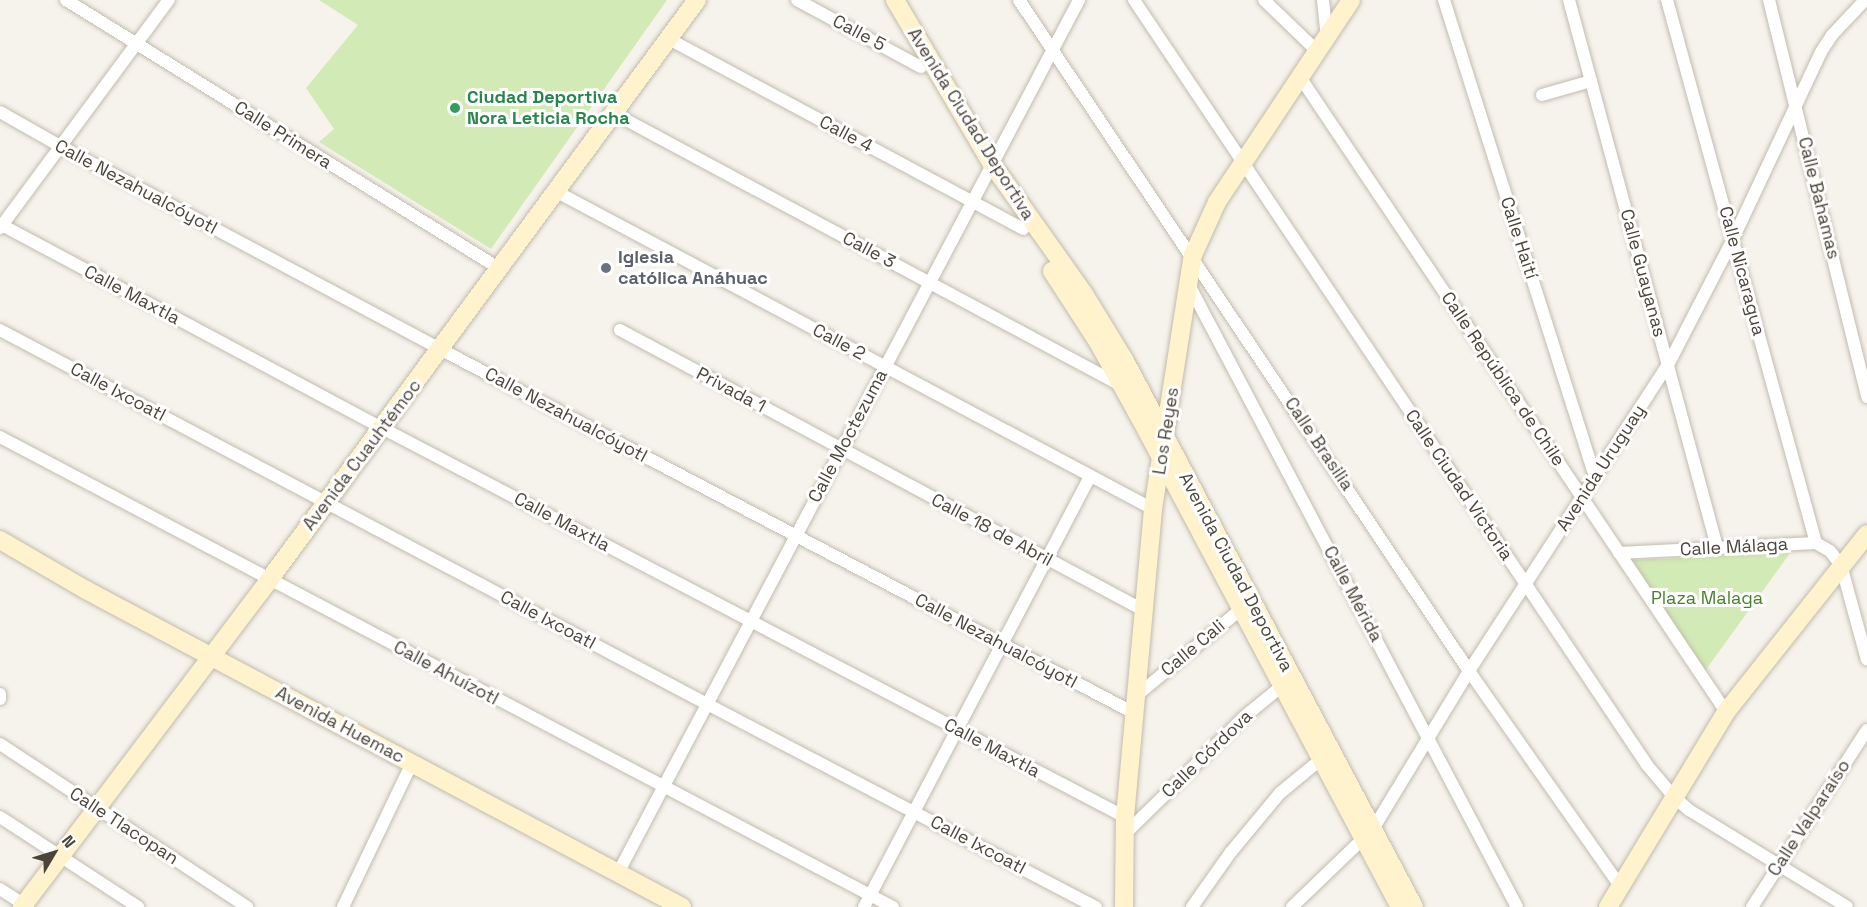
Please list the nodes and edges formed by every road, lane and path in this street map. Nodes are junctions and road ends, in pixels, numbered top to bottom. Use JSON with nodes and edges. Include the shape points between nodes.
{"nodes":[{"id":1,"x":66,"y":0,"type":"edge"},
{"id":2,"x":169,"y":0,"type":"edge"},
{"id":3,"x":697,"y":0,"type":"edge"},
{"id":4,"x":797,"y":0,"type":"edge"},
{"id":5,"x":883,"y":0,"type":"edge"},
{"id":6,"x":896,"y":0,"type":"edge"},
{"id":7,"x":1019,"y":0,"type":"edge"},
{"id":8,"x":1079,"y":0,"type":"edge"},
{"id":9,"x":1134,"y":0,"type":"edge"},
{"id":10,"x":1264,"y":0,"type":"edge"},
{"id":11,"x":1323,"y":0,"type":"edge"},
{"id":12,"x":1351,"y":0,"type":"edge"},
{"id":13,"x":1444,"y":0,"type":"edge"},
{"id":14,"x":1569,"y":0,"type":"edge"},
{"id":15,"x":1667,"y":0,"type":"edge"},
{"id":16,"x":1769,"y":0,"type":"edge"},
{"id":17,"x":1865,"y":0,"type":"edge"},
{"id":18,"x":1867,"y":10,"type":"edge"},
{"id":19,"x":669,"y":39,"type":"junction"},
{"id":20,"x":136,"y":42,"type":"junction"},
{"id":21,"x":1322,"y":44,"type":"junction"},
{"id":22,"x":1053,"y":49,"type":"junction"},
{"id":23,"x":921,"y":67,"type":"junction"},
{"id":24,"x":1300,"y":77,"type":"junction"},
{"id":25,"x":1591,"y":81,"type":"junction"},
{"id":26,"x":1542,"y":95,"type":"dead end"},
{"id":27,"x":1796,"y":105,"type":"junction"},
{"id":28,"x":0,"y":112,"type":"edge"},
{"id":29,"x":615,"y":114,"type":"junction"},
{"id":30,"x":60,"y":146,"type":"junction"},
{"id":31,"x":1242,"y":164,"type":"junction"},
{"id":32,"x":989,"y":170,"type":"junction"},
{"id":33,"x":557,"y":192,"type":"junction"},
{"id":34,"x":972,"y":202,"type":"junction"},
{"id":35,"x":1,"y":226,"type":"edge"},
{"id":36,"x":1023,"y":229,"type":"junction"},
{"id":37,"x":1734,"y":237,"type":"junction"},
{"id":38,"x":1193,"y":255,"type":"junction"},
{"id":39,"x":500,"y":269,"type":"junction"},
{"id":40,"x":1188,"y":282,"type":"junction"},
{"id":41,"x":930,"y":283,"type":"junction"},
{"id":42,"x":0,"y":330,"type":"edge"},
{"id":43,"x":620,"y":330,"type":"dead end"},
{"id":44,"x":440,"y":349,"type":"junction"},
{"id":45,"x":1668,"y":365,"type":"junction"},
{"id":46,"x":885,"y":366,"type":"junction"},
{"id":47,"x":1123,"y":386,"type":"junction"},
{"id":48,"x":1867,"y":397,"type":"edge"},
{"id":49,"x":382,"y":428,"type":"junction"},
{"id":50,"x":0,"y":437,"type":"edge"},
{"id":51,"x":1166,"y":438,"type":"junction"},
{"id":52,"x":841,"y":450,"type":"junction"},
{"id":53,"x":1161,"y":460,"type":"junction"},
{"id":54,"x":1090,"y":476,"type":"junction"},
{"id":55,"x":1595,"y":477,"type":"junction"},
{"id":56,"x":1582,"y":496,"type":"junction"},
{"id":57,"x":327,"y":502,"type":"junction"},
{"id":58,"x":1153,"y":509,"type":"junction"},
{"id":59,"x":1867,"y":534,"type":"edge"},
{"id":60,"x":796,"y":535,"type":"junction"},
{"id":61,"x":0,"y":540,"type":"edge"},
{"id":62,"x":1816,"y":543,"type":"junction"},
{"id":63,"x":1717,"y":547,"type":"junction"},
{"id":64,"x":1618,"y":553,"type":"junction"},
{"id":65,"x":1047,"y":559,"type":"junction"},
{"id":66,"x":1840,"y":565,"type":"junction"},
{"id":67,"x":269,"y":580,"type":"junction"},
{"id":68,"x":1525,"y":583,"type":"junction"},
{"id":69,"x":1246,"y":605,"type":"junction"},
{"id":70,"x":1143,"y":610,"type":"junction"},
{"id":71,"x":751,"y":621,"type":"junction"},
{"id":72,"x":1002,"y":645,"type":"junction"},
{"id":73,"x":211,"y":656,"type":"junction"},
{"id":74,"x":1867,"y":660,"type":"edge"},
{"id":75,"x":1469,"y":671,"type":"junction"},
{"id":76,"x":1287,"y":682,"type":"junction"},
{"id":77,"x":0,"y":694,"type":"edge"},
{"id":78,"x":0,"y":699,"type":"edge"},
{"id":79,"x":707,"y":705,"type":"junction"},
{"id":80,"x":1135,"y":705,"type":"junction"},
{"id":81,"x":1726,"y":712,"type":"junction"},
{"id":82,"x":957,"y":729,"type":"junction"},
{"id":83,"x":1867,"y":730,"type":"edge"},
{"id":84,"x":1429,"y":738,"type":"junction"},
{"id":85,"x":0,"y":744,"type":"edge"},
{"id":86,"x":1326,"y":756,"type":"junction"},
{"id":87,"x":412,"y":763,"type":"junction"},
{"id":88,"x":663,"y":786,"type":"junction"},
{"id":89,"x":1674,"y":797,"type":"junction"},
{"id":90,"x":98,"y":809,"type":"junction"},
{"id":91,"x":914,"y":811,"type":"junction"},
{"id":92,"x":0,"y":817,"type":"edge"},
{"id":93,"x":1125,"y":826,"type":"junction"},
{"id":94,"x":1368,"y":834,"type":"junction"},
{"id":95,"x":60,"y":857,"type":"junction"},
{"id":96,"x":1777,"y":866,"type":"junction"},
{"id":97,"x":618,"y":873,"type":"junction"},
{"id":98,"x":1620,"y":886,"type":"junction"},
{"id":99,"x":0,"y":889,"type":"edge"},
{"id":100,"x":870,"y":895,"type":"junction"},
{"id":101,"x":25,"y":906,"type":"edge"},
{"id":102,"x":1409,"y":906,"type":"edge"},
{"id":103,"x":138,"y":907,"type":"edge"},
{"id":104,"x":247,"y":907,"type":"edge"},
{"id":105,"x":343,"y":907,"type":"edge"},
{"id":106,"x":682,"y":907,"type":"edge"},
{"id":107,"x":864,"y":907,"type":"edge"},
{"id":108,"x":893,"y":907,"type":"edge"},
{"id":109,"x":1096,"y":907,"type":"edge"},
{"id":110,"x":1124,"y":907,"type":"edge"},
{"id":111,"x":1192,"y":907,"type":"edge"},
{"id":112,"x":1292,"y":907,"type":"edge"},
{"id":113,"x":1517,"y":907,"type":"edge"},
{"id":114,"x":1608,"y":907,"type":"edge"},
{"id":115,"x":1752,"y":907,"type":"edge"},
{"id":116,"x":1847,"y":907,"type":"edge"}],
"edges":[{"from":1,"to":20,"type":"street","name":"Calle Primera"},
{"from":2,"to":20,"type":"street"},
{"from":3,"to":19,"type":"street","name":"Avenida Cuauhtémoc"},
{"from":4,"to":23,"type":"street","name":"Calle 5"},
{"from":5,"to":23,"type":"street","name":"Avenida Ciudad Deportiva"},
{"from":6,"to":32,"type":"street","name":"Avenida Ciudad Deportiva"},
{"from":7,"to":22,"type":"street","name":"Calle Brasilia"},
{"from":8,"to":22,"type":"street","name":"Calle Moctezuma"},
{"from":9,"to":31,"type":"street","name":"Calle Ciudad Victoria"},
{"from":10,"to":21,"type":"street"},
{"from":11,"to":21,"type":"street"},
{"from":12,"to":21,"type":"street","name":"Los Reyes"},
{"from":13,"to":55,"type":"street","name":"Calle Haití"},
{"from":14,"to":25,"type":"street","name":"Calle Guayanas"},
{"from":15,"to":37,"type":"street","name":"Calle Nicaragua"},
{"from":16,"to":27,"type":"street","name":"Calle Bahamas"},
{"from":17,"to":18,"type":"street"},
{"from":17,"to":27,"type":"street","name":"Avenida Uruguay","via":[[1832,35]]},
{"from":19,"to":29,"type":"street","name":"Avenida Cuauhtémoc"},
{"from":19,"to":34,"type":"street","name":"Calle 4"},
{"from":20,"to":30,"type":"street"},
{"from":20,"to":39,"type":"street","name":"Calle Primera"},
{"from":21,"to":24,"type":"street","name":"Los Reyes"},
{"from":22,"to":32,"type":"street","name":"Calle Moctezuma"},
{"from":22,"to":38,"type":"street","name":"Calle Brasilia"},
{"from":23,"to":32,"type":"street","name":"Avenida Ciudad Deportiva"},
{"from":24,"to":31,"type":"street","name":"Los Reyes"},
{"from":24,"to":56,"type":"street","name":"Calle República de Chile"},
{"from":25,"to":26,"type":"street"},
{"from":25,"to":45,"type":"street","name":"Calle Guayanas"},
{"from":27,"to":37,"type":"street","name":"Avenida Uruguay"},
{"from":27,"to":48,"type":"street","name":"Calle Bahamas"},
{"from":28,"to":30,"type":"street","name":"Calle Nezahualcóyotl"},
{"from":29,"to":33,"type":"street","name":"Avenida Cuauhtémoc"},
{"from":29,"to":41,"type":"street","name":"Calle 3"},
{"from":30,"to":35,"type":"street"},
{"from":30,"to":44,"type":"street","name":"Calle Nezahualcóyotl"},
{"from":31,"to":38,"type":"street","name":"Los Reyes","via":[[1217,202]]},
{"from":31,"to":68,"type":"street","name":"Calle Ciudad Victoria"},
{"from":32,"to":34,"type":"street","name":"Calle Moctezuma"},
{"from":32,"to":36,"type":"street","name":"Avenida Ciudad Deportiva"},
{"from":32,"to":51,"type":"street","name":"Avenida Ciudad Deportiva","via":[[1083,294]]},
{"from":33,"to":39,"type":"street","name":"Avenida Cuauhtémoc"},
{"from":33,"to":46,"type":"street","name":"Calle 2"},
{"from":34,"to":36,"type":"street","name":"Calle 4"},
{"from":34,"to":41,"type":"street","name":"Calle Moctezuma"},
{"from":35,"to":49,"type":"street","name":"Calle Maxtla"},
{"from":36,"to":47,"type":"street","name":"Avenida Ciudad Deportiva"},
{"from":37,"to":45,"type":"street","name":"Avenida Uruguay"},
{"from":37,"to":62,"type":"street","name":"Calle Nicaragua"},
{"from":38,"to":40,"type":"street","name":"Los Reyes"},
{"from":38,"to":75,"type":"street","name":"Calle Brasilia"},
{"from":39,"to":44,"type":"street","name":"Avenida Cuauhtémoc"},
{"from":40,"to":51,"type":"street","name":"Los Reyes"},
{"from":40,"to":84,"type":"street","name":"Calle Mérida"},
{"from":41,"to":46,"type":"street","name":"Calle Moctezuma"},
{"from":41,"to":47,"type":"street","name":"Calle 3"},
{"from":42,"to":57,"type":"street","name":"Calle Ixcoatl"},
{"from":43,"to":52,"type":"street","name":"Privada 1"},
{"from":44,"to":49,"type":"street","name":"Avenida Cuauhtémoc"},
{"from":44,"to":60,"type":"street","name":"Calle Nezahualcóyotl"},
{"from":45,"to":55,"type":"street","name":"Avenida Uruguay"},
{"from":45,"to":63,"type":"street","name":"Calle Guayanas"},
{"from":46,"to":52,"type":"street","name":"Calle Moctezuma"},
{"from":46,"to":54,"type":"street","name":"Calle 2"},
{"from":47,"to":53,"type":"street","name":"Avenida Ciudad Deportiva"},
{"from":49,"to":57,"type":"street","name":"Avenida Cuauhtémoc"},
{"from":49,"to":71,"type":"street","name":"Calle Maxtla"},
{"from":50,"to":67,"type":"street","name":"Calle Ahuízotl"},
{"from":51,"to":53,"type":"street","name":"Los Reyes"},
{"from":51,"to":69,"type":"street","name":"Avenida Ciudad Deportiva"},
{"from":52,"to":60,"type":"street","name":"Calle Moctezuma"},
{"from":52,"to":65,"type":"street","name":"Calle 18 de Abril"},
{"from":53,"to":58,"type":"street","name":"Los Reyes"},
{"from":53,"to":69,"type":"street","name":"Avenida Ciudad Deportiva"},
{"from":54,"to":58,"type":"street","name":"Calle 2"},
{"from":54,"to":65,"type":"street"},
{"from":55,"to":56,"type":"street","name":"Avenida Uruguay"},
{"from":56,"to":64,"type":"street","name":"Calle República de Chile"},
{"from":56,"to":68,"type":"street","name":"Avenida Uruguay"},
{"from":57,"to":67,"type":"street","name":"Avenida Cuauhtémoc"},
{"from":57,"to":79,"type":"street","name":"Calle Ixcoatl"},
{"from":58,"to":70,"type":"street","name":"Los Reyes"},
{"from":59,"to":66,"type":"street"},
{"from":60,"to":71,"type":"street","name":"Calle Moctezuma"},
{"from":60,"to":72,"type":"street","name":"Calle Nezahualcóyotl"},
{"from":61,"to":73,"type":"street","name":"Avenida Huemac"},
{"from":62,"to":63,"type":"street","name":"Calle Málaga"},
{"from":62,"to":66,"type":"street","via":[[1830,551]]},
{"from":63,"to":64,"type":"street","name":"Calle Málaga"},
{"from":64,"to":81,"type":"street","name":"Calle República de Chile"},
{"from":65,"to":70,"type":"street","name":"Calle 18 de Abril"},
{"from":65,"to":72,"type":"street"},
{"from":66,"to":74,"type":"street"},
{"from":66,"to":81,"type":"street"},
{"from":67,"to":73,"type":"street","name":"Avenida Cuauhtémoc"},
{"from":67,"to":88,"type":"street","name":"Calle Ahuízotl"},
{"from":68,"to":75,"type":"street","name":"Avenida Uruguay"},
{"from":68,"to":89,"type":"street","name":"Calle Ciudad Victoria","via":[[1642,758]]},
{"from":69,"to":76,"type":"street","name":"Avenida Ciudad Deportiva"},
{"from":69,"to":80,"type":"street","name":"Calle Cali"},
{"from":70,"to":80,"type":"street","name":"Los Reyes"},
{"from":71,"to":79,"type":"street","name":"Calle Moctezuma"},
{"from":71,"to":82,"type":"street","name":"Calle Maxtla"},
{"from":72,"to":80,"type":"street","name":"Calle Nezahualcóyotl"},
{"from":72,"to":82,"type":"street"},
{"from":73,"to":87,"type":"street","name":"Avenida Huemac"},
{"from":73,"to":90,"type":"street","name":"Avenida Cuauhtémoc"},
{"from":75,"to":84,"type":"street","name":"Avenida Uruguay"},
{"from":75,"to":98,"type":"street","name":"Calle Brasilia"},
{"from":76,"to":86,"type":"street","name":"Avenida Ciudad Deportiva"},
{"from":76,"to":93,"type":"street","name":"Calle Córdova"},
{"from":77,"to":78,"type":"street"},
{"from":79,"to":88,"type":"street","name":"Calle Moctezuma"},
{"from":79,"to":91,"type":"street","name":"Calle Ixcoatl"},
{"from":80,"to":93,"type":"street","name":"Los Reyes"},
{"from":81,"to":89,"type":"street"},
{"from":82,"to":91,"type":"street"},
{"from":82,"to":93,"type":"street","name":"Calle Maxtla"},
{"from":83,"to":96,"type":"street","name":"Calle Valparaíso"},
{"from":84,"to":94,"type":"street","name":"Avenida Uruguay"},
{"from":84,"to":113,"type":"street","name":"Calle Mérida"},
{"from":85,"to":90,"type":"street","name":"Calle Tlacopan"},
{"from":86,"to":94,"type":"street","name":"Avenida Ciudad Deportiva"},
{"from":86,"to":111,"type":"street","via":[[1269,805]]},
{"from":87,"to":97,"type":"street","name":"Avenida Huemac"},
{"from":87,"to":105,"type":"street"},
{"from":88,"to":97,"type":"street","name":"Calle Moctezuma"},
{"from":88,"to":100,"type":"street","name":"Calle Ahuízotl"},
{"from":89,"to":96,"type":"street","name":"Calle Ciudad Victoria"},
{"from":89,"to":98,"type":"street"},
{"from":90,"to":95,"type":"street","name":"Avenida Cuauhtémoc"},
{"from":90,"to":104,"type":"street","name":"Calle Tlacopan"},
{"from":91,"to":100,"type":"street"},
{"from":91,"to":109,"type":"street","name":"Calle Ixcoatl"},
{"from":92,"to":95,"type":"street"},
{"from":93,"to":110,"type":"street","name":"Los Reyes"},
{"from":94,"to":102,"type":"street","name":"Avenida Ciudad Deportiva"},
{"from":94,"to":112,"type":"street","name":"Avenida Uruguay"},
{"from":95,"to":101,"type":"street","name":"Avenida Cuauhtémoc"},
{"from":95,"to":103,"type":"street"},
{"from":96,"to":115,"type":"street","name":"Calle Valparaíso"},
{"from":96,"to":116,"type":"street","name":"Calle Ciudad Victoria"},
{"from":97,"to":106,"type":"street","name":"Avenida Huemac"},
{"from":98,"to":114,"type":"street"},
{"from":99,"to":101,"type":"street"},
{"from":100,"to":107,"type":"street"},
{"from":100,"to":108,"type":"street","name":"Calle Ahuízotl"}]}
